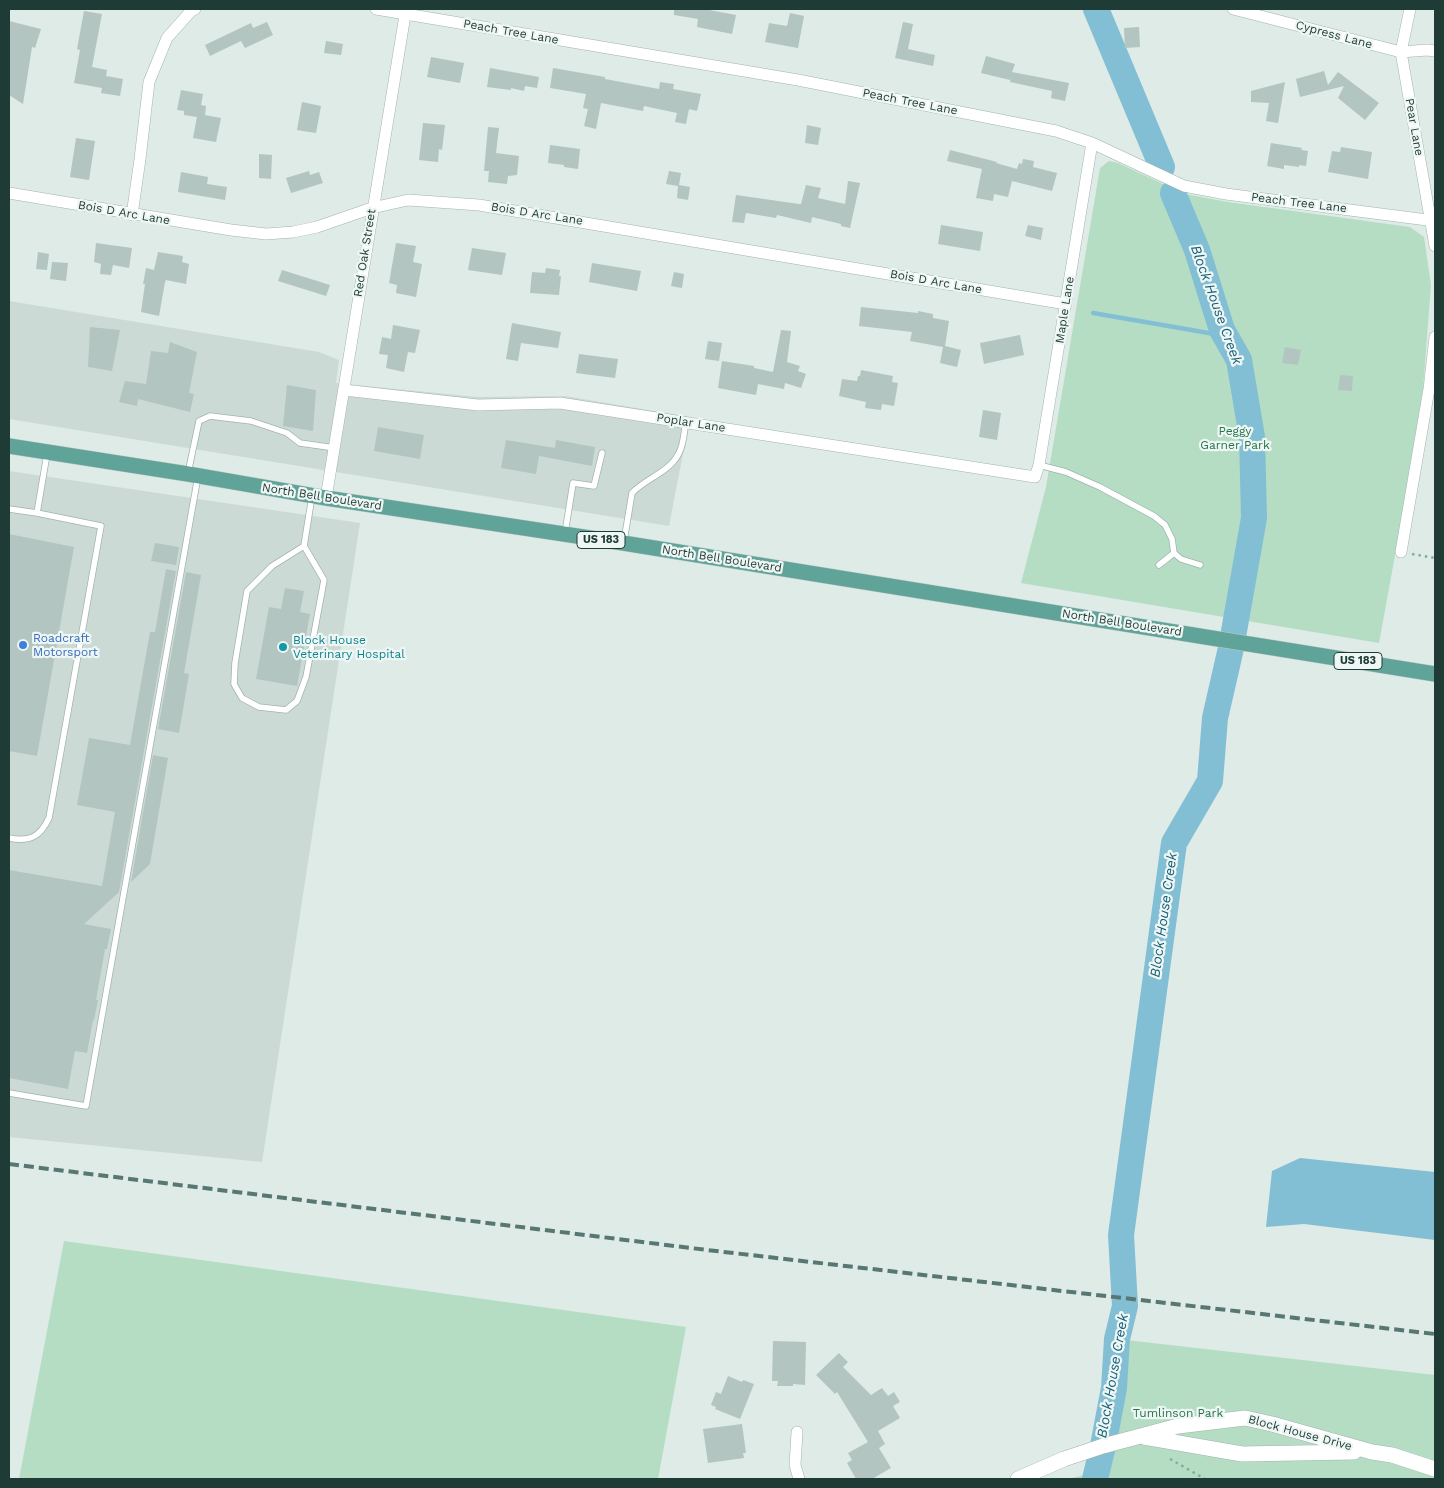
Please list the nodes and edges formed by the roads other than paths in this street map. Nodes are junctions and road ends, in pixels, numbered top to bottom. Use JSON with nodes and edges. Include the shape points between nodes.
{"nodes":[{"id":1,"x":195,"y":9,"type":"edge"},
{"id":2,"x":376,"y":9,"type":"edge"},
{"id":3,"x":1233,"y":9,"type":"edge"},
{"id":4,"x":1410,"y":9,"type":"edge"},
{"id":5,"x":406,"y":12,"type":"edge"},
{"id":6,"x":1435,"y":51,"type":"edge"},
{"id":7,"x":1401,"y":52,"type":"junction"},
{"id":8,"x":1092,"y":143,"type":"junction"},
{"id":9,"x":9,"y":193,"type":"edge"},
{"id":10,"x":372,"y":208,"type":"junction"},
{"id":11,"x":132,"y":214,"type":"junction"},
{"id":12,"x":1433,"y":220,"type":"edge"},
{"id":13,"x":1435,"y":246,"type":"edge"},
{"id":14,"x":1066,"y":304,"type":"junction"},
{"id":15,"x":1435,"y":337,"type":"edge"},
{"id":16,"x":344,"y":390,"type":"junction"},
{"id":17,"x":1432,"y":390,"type":"edge"},
{"id":18,"x":686,"y":422,"type":"junction"},
{"id":19,"x":9,"y":446,"type":"edge"},
{"id":20,"x":335,"y":448,"type":"junction"},
{"id":21,"x":48,"y":452,"type":"junction"},
{"id":22,"x":602,"y":453,"type":"dead end"},
{"id":23,"x":1039,"y":465,"type":"junction"},
{"id":24,"x":193,"y":475,"type":"junction"},
{"id":25,"x":1035,"y":477,"type":"joint"},
{"id":26,"x":319,"y":497,"type":"junction"},
{"id":27,"x":9,"y":509,"type":"edge"},
{"id":28,"x":37,"y":513,"type":"junction"},
{"id":29,"x":565,"y":534,"type":"junction"},
{"id":30,"x":624,"y":543,"type":"junction"},
{"id":31,"x":304,"y":546,"type":"junction"},
{"id":32,"x":1401,"y":552,"type":"road end"},
{"id":33,"x":1174,"y":553,"type":"junction"},
{"id":34,"x":1159,"y":565,"type":"dead end"},
{"id":35,"x":1200,"y":565,"type":"dead end"},
{"id":36,"x":1435,"y":674,"type":"edge"},
{"id":37,"x":9,"y":838,"type":"edge"},
{"id":38,"x":9,"y":1094,"type":"edge"},
{"id":39,"x":798,"y":1432,"type":"dead end"},
{"id":40,"x":1140,"y":1436,"type":"junction"},
{"id":41,"x":1372,"y":1452,"type":"junction"},
{"id":42,"x":1435,"y":1469,"type":"edge"},
{"id":43,"x":799,"y":1479,"type":"edge"},
{"id":44,"x":1018,"y":1479,"type":"edge"}],
"edges":[{"from":1,"to":11,"type":"street","via":[[167,38],[149,82]]},
{"from":2,"to":5,"type":"street","name":"Peach Tree Lane"},
{"from":3,"to":7,"type":"street","name":"Cypress Lane"},
{"from":4,"to":7,"type":"street","name":"Pear Lane"},
{"from":5,"to":8,"type":"street","name":"Peach Tree Lane","via":[[798,80],[1056,131]]},
{"from":5,"to":10,"type":"street","name":"Red Oak Street"},
{"from":6,"to":7,"type":"street","name":"Cypress Lane"},
{"from":7,"to":12,"type":"street","name":"Pear Lane"},
{"from":8,"to":12,"type":"street","name":"Peach Tree Lane","via":[[1184,186]]},
{"from":8,"to":14,"type":"street","name":"Maple Lane"},
{"from":9,"to":11,"type":"street","name":"Bois D Arc Lane"},
{"from":10,"to":11,"type":"street","name":"Bois D Arc Lane","via":[[317,227],[266,234]]},
{"from":10,"to":14,"type":"street","name":"Bois D Arc Lane","via":[[408,200],[479,205]]},
{"from":10,"to":16,"type":"street","name":"Red Oak Street"},
{"from":12,"to":13,"type":"street","name":"Pear Lane"},
{"from":14,"to":23,"type":"street","name":"Maple Lane"},
{"from":15,"to":17,"type":"street"},
{"from":16,"to":18,"type":"street","name":"Poplar Lane","via":[[478,405],[560,403]]},
{"from":16,"to":20,"type":"street","name":"Red Oak Street"},
{"from":17,"to":32,"type":"street"},
{"from":18,"to":25,"type":"street","name":"Poplar Lane"},
{"from":18,"to":30,"type":"lane","via":[[680,452],[664,470],[632,493]]},
{"from":19,"to":21,"type":"main road","name":"North Bell Boulevard","number":"US 183"},
{"from":20,"to":24,"type":"lane","via":[[300,443],[287,433],[251,421],[210,416],[199,421]]},
{"from":20,"to":26,"type":"street","name":"Red Oak Street"},
{"from":21,"to":24,"type":"main road","name":"North Bell Boulevard","number":"US 183"},
{"from":21,"to":28,"type":"lane"},
{"from":22,"to":29,"type":"lane","via":[[594,486],[573,483]]},
{"from":23,"to":25,"type":"street","name":"Maple Lane"},
{"from":23,"to":33,"type":"lane","via":[[1066,472],[1100,487],[1154,516],[1165,525],[1172,538]]},
{"from":24,"to":26,"type":"main road","name":"North Bell Boulevard","number":"US 183"},
{"from":24,"to":38,"type":"lane","via":[[86,1106]]},
{"from":26,"to":29,"type":"main road","name":"North Bell Boulevard","number":"US 183"},
{"from":26,"to":31,"type":"lane"},
{"from":27,"to":28,"type":"lane"},
{"from":28,"to":37,"type":"lane","via":[[101,526],[49,818],[38,835]]},
{"from":29,"to":30,"type":"main road","name":"North Bell Boulevard","number":"US 183"},
{"from":30,"to":36,"type":"main road","name":"North Bell Boulevard","number":"US 183"},
{"from":31,"to":31,"type":"lane","via":[[272,566],[247,591],[234,663],[234,684],[242,698],[259,707],[286,710],[297,701],[306,677],[324,580]]},
{"from":33,"to":34,"type":"lane"},
{"from":33,"to":35,"type":"lane"},
{"from":39,"to":43,"type":"street","via":[[795,1465]]},
{"from":40,"to":41,"type":"street","name":"Block House Drive","via":[[1242,1454]]},
{"from":40,"to":41,"type":"street","name":"Block House Drive","via":[[1178,1426],[1245,1418]]},
{"from":40,"to":44,"type":"street","name":"Block House Drive","via":[[1064,1459]]},
{"from":41,"to":42,"type":"street","name":"Block House Drive"}]}
